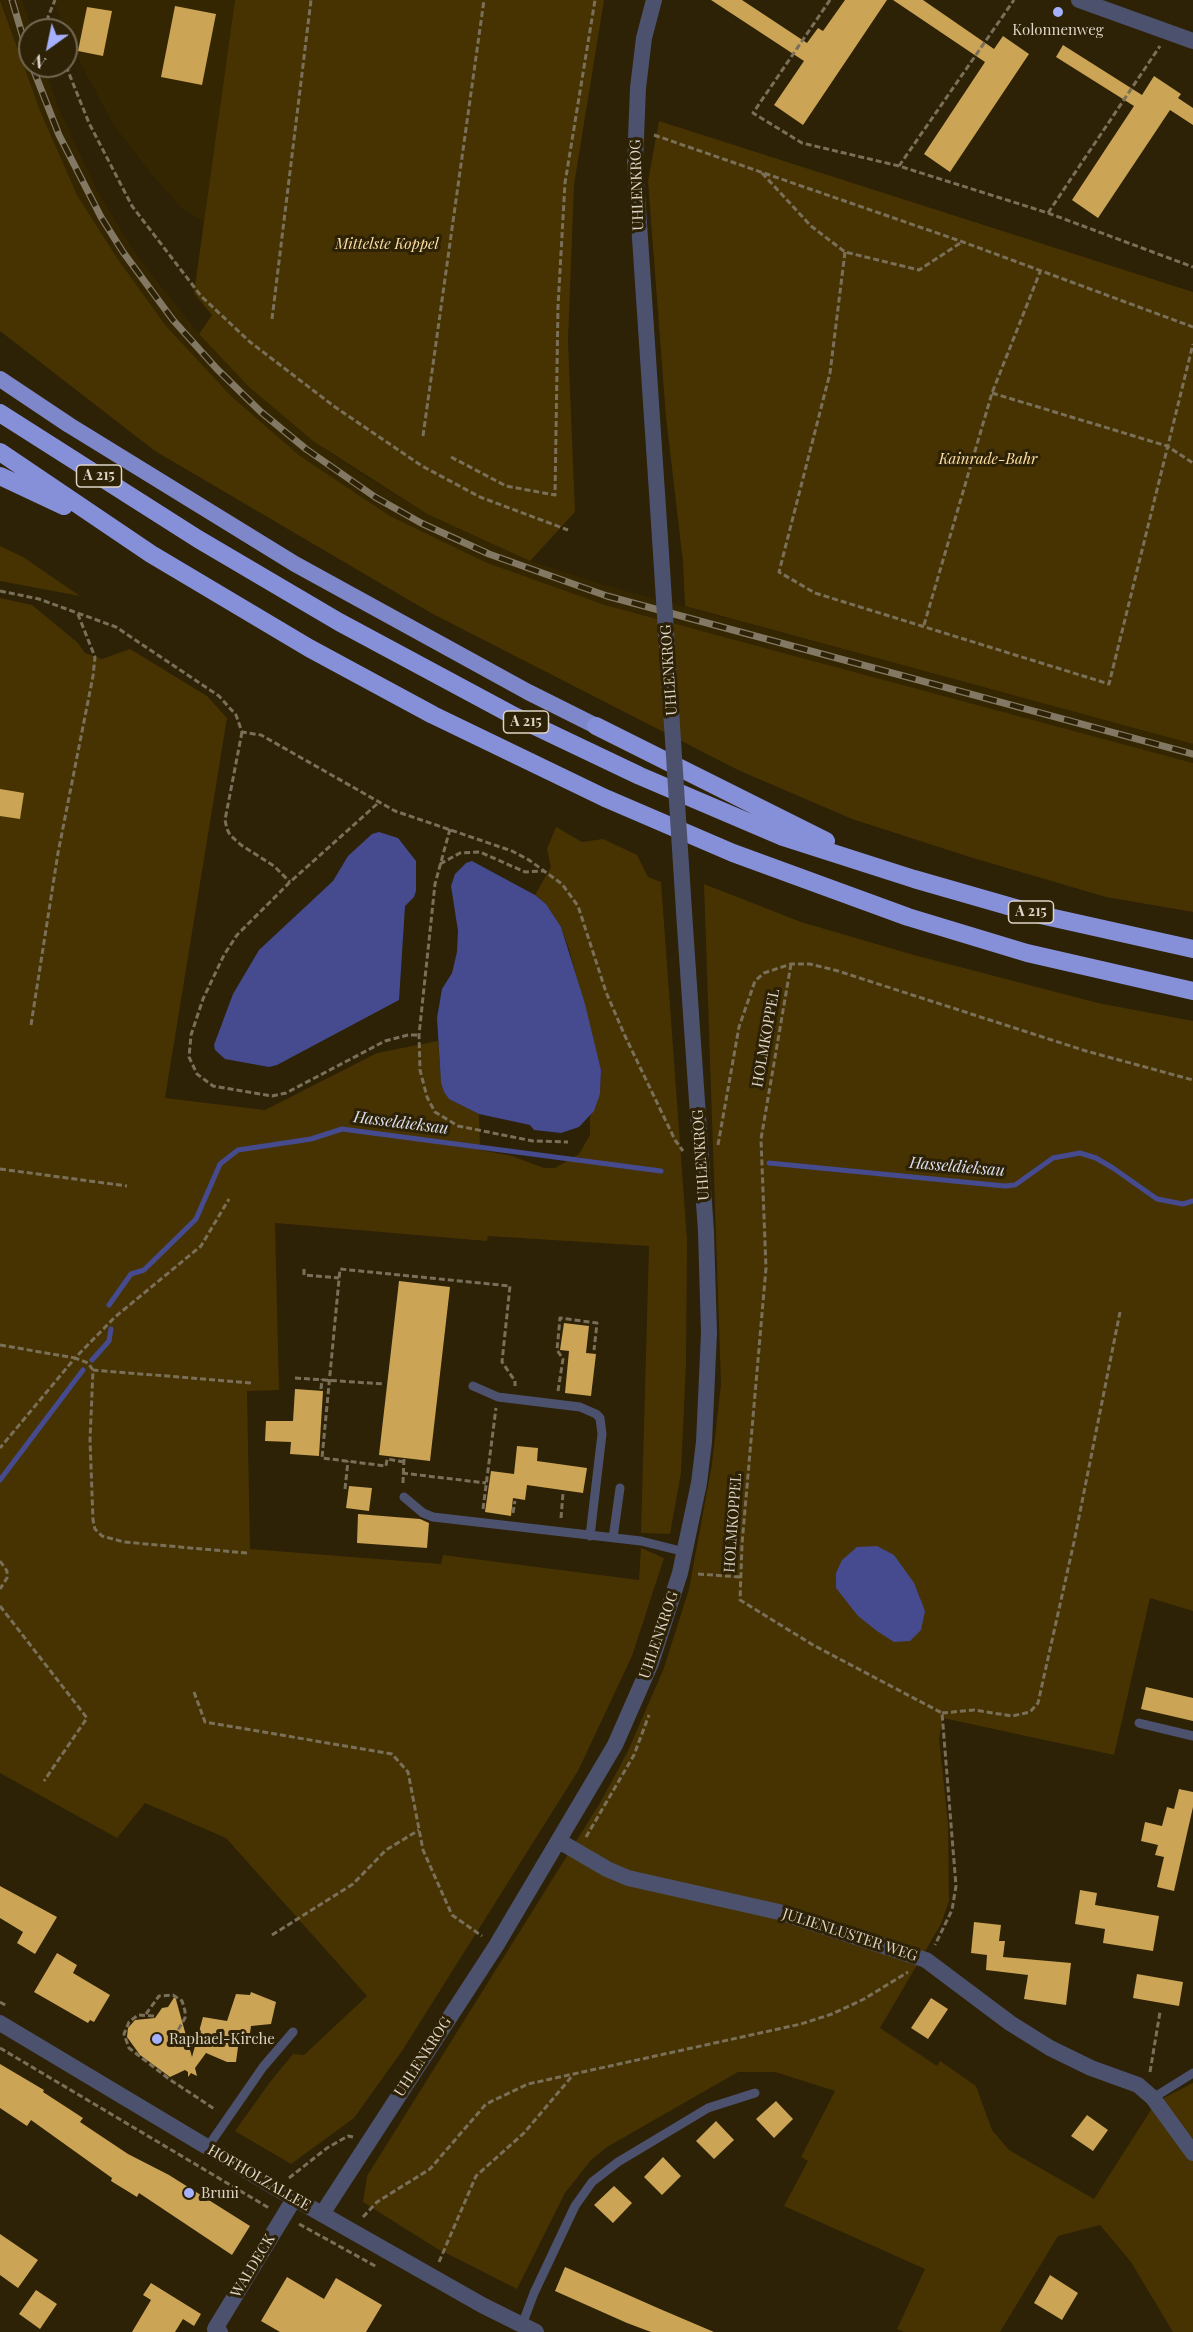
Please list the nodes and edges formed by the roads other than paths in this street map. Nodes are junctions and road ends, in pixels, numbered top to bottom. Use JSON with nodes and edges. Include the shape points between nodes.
{"nodes":[{"id":1,"x":654,"y":0,"type":"edge"},
{"id":2,"x":1079,"y":0,"type":"edge"},
{"id":3,"x":1192,"y":40,"type":"edge"},
{"id":4,"x":0,"y":379,"type":"edge"},
{"id":5,"x":0,"y":413,"type":"edge"},
{"id":6,"x":0,"y":452,"type":"edge"},
{"id":7,"x":0,"y":476,"type":"edge"},
{"id":8,"x":109,"y":526,"type":"junction"},
{"id":9,"x":596,"y":726,"type":"joint"},
{"id":10,"x":873,"y":865,"type":"junction"},
{"id":11,"x":1193,"y":949,"type":"edge"},
{"id":12,"x":1193,"y":991,"type":"edge"},
{"id":13,"x":474,"y":1386,"type":"dead end"},
{"id":14,"x":620,"y":1488,"type":"dead end"},
{"id":15,"x":404,"y":1497,"type":"road end"},
{"id":16,"x":590,"y":1536,"type":"junction"},
{"id":17,"x":613,"y":1538,"type":"junction"},
{"id":18,"x":685,"y":1552,"type":"junction"},
{"id":19,"x":1139,"y":1723,"type":"dead end"},
{"id":20,"x":1193,"y":1736,"type":"edge"},
{"id":21,"x":559,"y":1841,"type":"junction"},
{"id":22,"x":0,"y":2023,"type":"edge"},
{"id":23,"x":293,"y":2032,"type":"dead end"},
{"id":24,"x":1193,"y":2073,"type":"edge"},
{"id":25,"x":755,"y":2093,"type":"dead end"},
{"id":26,"x":1149,"y":2094,"type":"junction"},
{"id":27,"x":207,"y":2148,"type":"junction"},
{"id":28,"x":1193,"y":2153,"type":"edge"},
{"id":29,"x":288,"y":2195,"type":"junction"},
{"id":30,"x":321,"y":2214,"type":"junction"},
{"id":31,"x":529,"y":2329,"type":"edge"},
{"id":32,"x":220,"y":2332,"type":"edge"}],
"edges":[{"from":1,"to":18,"type":"street","name":"UHLENKROG","bridge":true,"via":[[644,38],[635,129],[639,244],[685,927],[694,1157],[708,1274],[708,1387],[699,1483]]},
{"from":2,"to":3,"type":"street"},
{"from":4,"to":9,"type":"highway","via":[[295,564]]},
{"from":5,"to":10,"type":"highway","number":"A 215","via":[[278,587],[514,716],[640,776],[783,837]]},
{"from":6,"to":8,"type":"highway","number":"A 215"},
{"from":7,"to":8,"type":"highway"},
{"from":8,"to":12,"type":"highway","number":"A 215","via":[[371,682],[497,747],[713,844],[908,917],[1027,953]]},
{"from":9,"to":10,"type":"highway"},
{"from":10,"to":11,"type":"highway","number":"A 215","via":[[1036,914]]},
{"from":13,"to":16,"type":"lane","via":[[498,1396],[589,1410],[600,1418],[603,1427]]},
{"from":14,"to":17,"type":"lane"},
{"from":15,"to":16,"type":"lane","via":[[434,1517]]},
{"from":16,"to":17,"type":"lane"},
{"from":17,"to":18,"type":"lane"},
{"from":18,"to":21,"type":"street","name":"UHLENKROG","via":[[651,1663],[615,1745]]},
{"from":19,"to":20,"type":"lane"},
{"from":21,"to":26,"type":"street","name":"JULIENLUSTER WEG","via":[[628,1878],[779,1912],[926,1960],[1010,2024],[1091,2068],[1127,2079]]},
{"from":21,"to":30,"type":"street","name":"UHLENKROG","via":[[496,1946]]},
{"from":22,"to":27,"type":"street","name":"HOFHOLZALLEE"},
{"from":23,"to":27,"type":"lane"},
{"from":24,"to":26,"type":"lane"},
{"from":25,"to":31,"type":"lane","name":"HOFHOLZALLEE","via":[[708,2108],[592,2181],[575,2206],[534,2293]]},
{"from":26,"to":28,"type":"street","name":"JULIENLUSTER WEG"},
{"from":27,"to":29,"type":"street","name":"HOFHOLZALLEE"},
{"from":29,"to":30,"type":"street","name":"HOFHOLZALLEE"},
{"from":29,"to":32,"type":"street","name":"WALDECK","via":[[215,2329]]},
{"from":30,"to":31,"type":"street","name":"HOFHOLZALLEE"}]}
